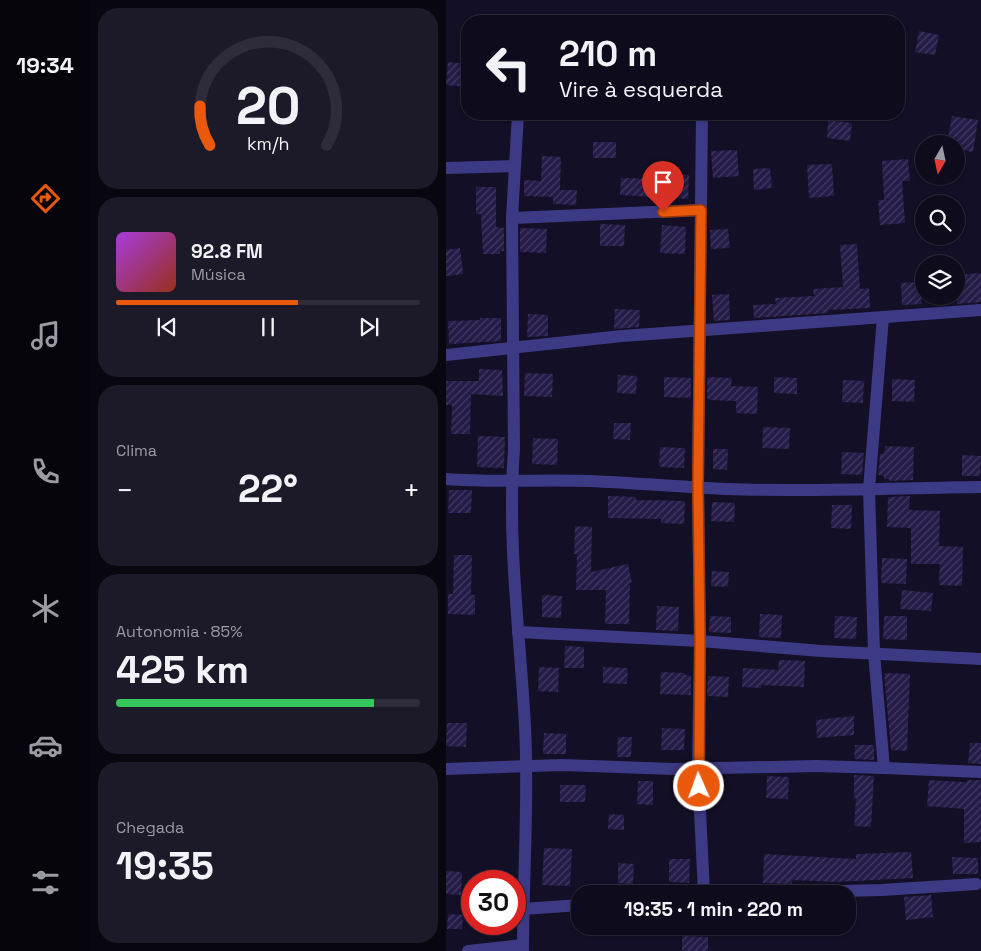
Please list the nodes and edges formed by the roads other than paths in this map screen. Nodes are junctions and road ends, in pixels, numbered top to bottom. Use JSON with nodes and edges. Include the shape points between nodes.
{"nodes":[{"id":1,"x":518,"y":120,"type":"edge"},
{"id":2,"x":702,"y":120,"type":"edge"},
{"id":3,"x":515,"y":166,"type":"junction"},
{"id":4,"x":446,"y":168,"type":"edge"},
{"id":5,"x":701,"y":210,"type":"junction"},
{"id":6,"x":512,"y":218,"type":"junction"},
{"id":7,"x":981,"y":310,"type":"edge"},
{"id":8,"x":883,"y":317,"type":"junction"},
{"id":9,"x":700,"y":331,"type":"junction"},
{"id":10,"x":513,"y":348,"type":"junction"},
{"id":11,"x":446,"y":355,"type":"edge"},
{"id":12,"x":446,"y":479,"type":"edge"},
{"id":13,"x":512,"y":480,"type":"junction"},
{"id":14,"x":698,"y":486,"type":"junction"},
{"id":15,"x":981,"y":487,"type":"edge"},
{"id":16,"x":869,"y":489,"type":"junction"},
{"id":17,"x":518,"y":632,"type":"junction"},
{"id":18,"x":700,"y":641,"type":"junction"},
{"id":19,"x":874,"y":653,"type":"junction"},
{"id":20,"x":981,"y":660,"type":"edge"},
{"id":21,"x":526,"y":766,"type":"junction"},
{"id":22,"x":698,"y":768,"type":"junction"},
{"id":23,"x":884,"y":768,"type":"junction"},
{"id":24,"x":446,"y":769,"type":"edge"},
{"id":25,"x":981,"y":772,"type":"edge"},
{"id":26,"x":524,"y":870,"type":"edge"},
{"id":27,"x":976,"y":884,"type":"dead end"},
{"id":28,"x":704,"y":885,"type":"edge"},
{"id":29,"x":856,"y":891,"type":"edge"},
{"id":30,"x":571,"y":906,"type":"edge"},
{"id":31,"x":526,"y":909,"type":"edge"},
{"id":32,"x":523,"y":935,"type":"edge"},
{"id":33,"x":523,"y":948,"type":"edge"},
{"id":34,"x":468,"y":951,"type":"edge"}],
"edges":[{"from":1,"to":3,"type":"street"},
{"from":2,"to":5,"type":"street"},
{"from":3,"to":4,"type":"street"},
{"from":3,"to":6,"type":"street"},
{"from":5,"to":6,"type":"street"},
{"from":5,"to":9,"type":"street"},
{"from":6,"to":10,"type":"street"},
{"from":7,"to":8,"type":"street"},
{"from":8,"to":9,"type":"street"},
{"from":8,"to":16,"type":"street"},
{"from":9,"to":10,"type":"street"},
{"from":9,"to":14,"type":"street"},
{"from":10,"to":11,"type":"street"},
{"from":10,"to":13,"type":"street"},
{"from":12,"to":13,"type":"street"},
{"from":13,"to":14,"type":"street"},
{"from":13,"to":17,"type":"street","via":[[512,550]]},
{"from":14,"to":16,"type":"street","via":[[726,489]]},
{"from":14,"to":18,"type":"street"},
{"from":15,"to":16,"type":"street"},
{"from":16,"to":19,"type":"street"},
{"from":17,"to":18,"type":"street"},
{"from":17,"to":21,"type":"street"},
{"from":18,"to":19,"type":"street"},
{"from":18,"to":22,"type":"street"},
{"from":19,"to":20,"type":"street"},
{"from":19,"to":23,"type":"street"},
{"from":21,"to":22,"type":"street"},
{"from":21,"to":24,"type":"street"},
{"from":21,"to":26,"type":"street"},
{"from":22,"to":23,"type":"street"},
{"from":22,"to":28,"type":"street"},
{"from":23,"to":25,"type":"street"},
{"from":27,"to":29,"type":"street"},
{"from":30,"to":31,"type":"street"},
{"from":32,"to":33,"type":"street"},
{"from":33,"to":34,"type":"street"}]}
